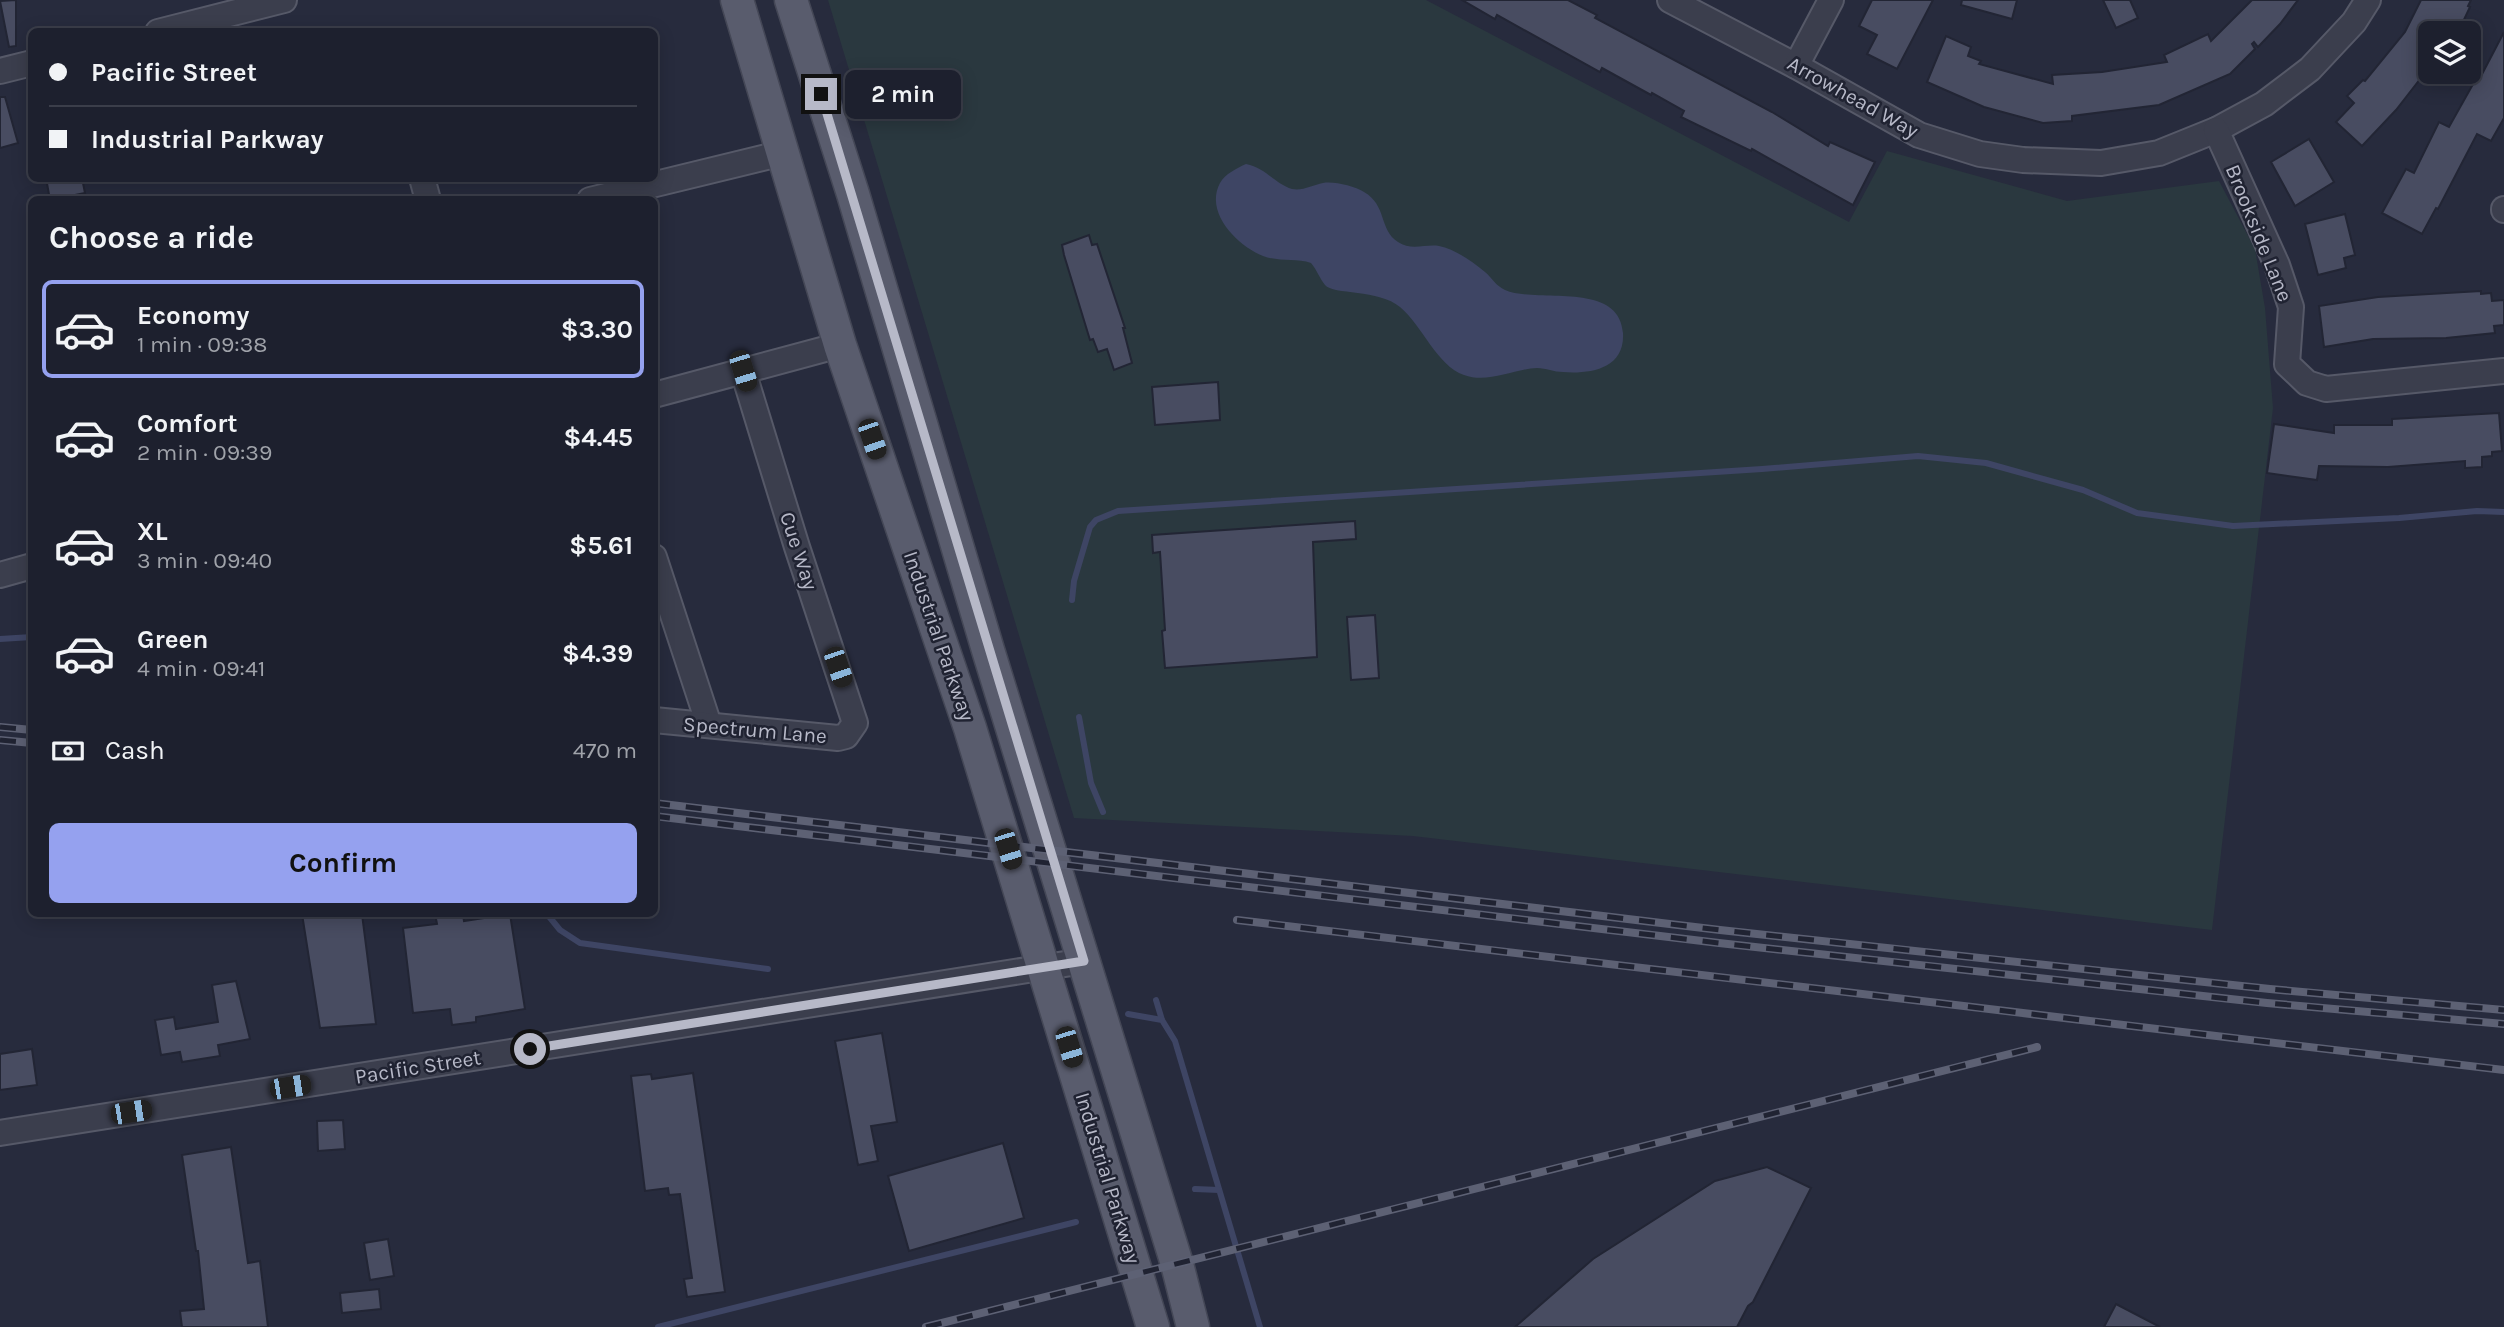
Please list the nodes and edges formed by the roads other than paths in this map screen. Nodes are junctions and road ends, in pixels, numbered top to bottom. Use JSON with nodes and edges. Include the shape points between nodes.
{"nodes":[{"id":1,"x":284,"y":0,"type":"edge"},
{"id":2,"x":737,"y":0,"type":"edge"},
{"id":3,"x":791,"y":0,"type":"edge"},
{"id":4,"x":1670,"y":0,"type":"edge"},
{"id":5,"x":1831,"y":0,"type":"edge"},
{"id":6,"x":2368,"y":0,"type":"edge"},
{"id":7,"x":174,"y":28,"type":"edge"},
{"id":8,"x":28,"y":64,"type":"edge"},
{"id":9,"x":1796,"y":66,"type":"junction"},
{"id":10,"x":0,"y":71,"type":"edge"},
{"id":11,"x":2216,"y":130,"type":"junction"},
{"id":12,"x":783,"y":153,"type":"junction"},
{"id":13,"x":606,"y":196,"type":"edge"},
{"id":14,"x":840,"y":345,"type":"junction"},
{"id":15,"x":743,"y":371,"type":"junction"},
{"id":16,"x":2504,"y":371,"type":"edge"},
{"id":17,"x":658,"y":394,"type":"edge"},
{"id":18,"x":28,"y":567,"type":"edge"},
{"id":19,"x":658,"y":569,"type":"edge"},
{"id":20,"x":0,"y":575,"type":"edge"},
{"id":21,"x":658,"y":720,"type":"edge"},
{"id":22,"x":709,"y":725,"type":"junction"},
{"id":23,"x":852,"y":730,"type":"joint"},
{"id":24,"x":1084,"y":961,"type":"junction"},
{"id":25,"x":1045,"y":969,"type":"junction"},
{"id":26,"x":0,"y":1133,"type":"edge"},
{"id":27,"x":1153,"y":1327,"type":"edge"},
{"id":28,"x":1194,"y":1327,"type":"edge"}],
"edges":[{"from":1,"to":7,"type":"street"},
{"from":2,"to":12,"type":"main road","name":"Industrial Parkway"},
{"from":3,"to":24,"type":"main road","name":"Industrial Parkway"},
{"from":4,"to":9,"type":"street","name":"Arrowhead Way"},
{"from":5,"to":9,"type":"street"},
{"from":6,"to":11,"type":"street","name":"Arrowhead Way","via":[[2310,69],[2264,104]]},
{"from":8,"to":10,"type":"street"},
{"from":9,"to":11,"type":"street","name":"Arrowhead Way","via":[[1919,135],[1980,154],[2101,163],[2159,153]]},
{"from":11,"to":16,"type":"street","name":"Brookside Lane","via":[[2277,265],[2291,307],[2287,364],[2306,383],[2326,389]]},
{"from":12,"to":13,"type":"street"},
{"from":12,"to":14,"type":"main road","name":"Industrial Parkway"},
{"from":14,"to":15,"type":"street"},
{"from":14,"to":25,"type":"main road","name":"Industrial Parkway","via":[[970,728]]},
{"from":15,"to":17,"type":"street"},
{"from":15,"to":23,"type":"street","name":"Cue Way","via":[[854,715]]},
{"from":18,"to":20,"type":"street"},
{"from":19,"to":22,"type":"street"},
{"from":21,"to":22,"type":"street","name":"Spectrum Lane"},
{"from":22,"to":23,"type":"street","name":"Spectrum Lane","via":[[838,738]]},
{"from":24,"to":25,"type":"street","name":"Pacific Street"},
{"from":24,"to":28,"type":"main road","name":"Industrial Parkway"},
{"from":25,"to":26,"type":"street","name":"Pacific Street"},
{"from":25,"to":27,"type":"main road","name":"Industrial Parkway"}]}
